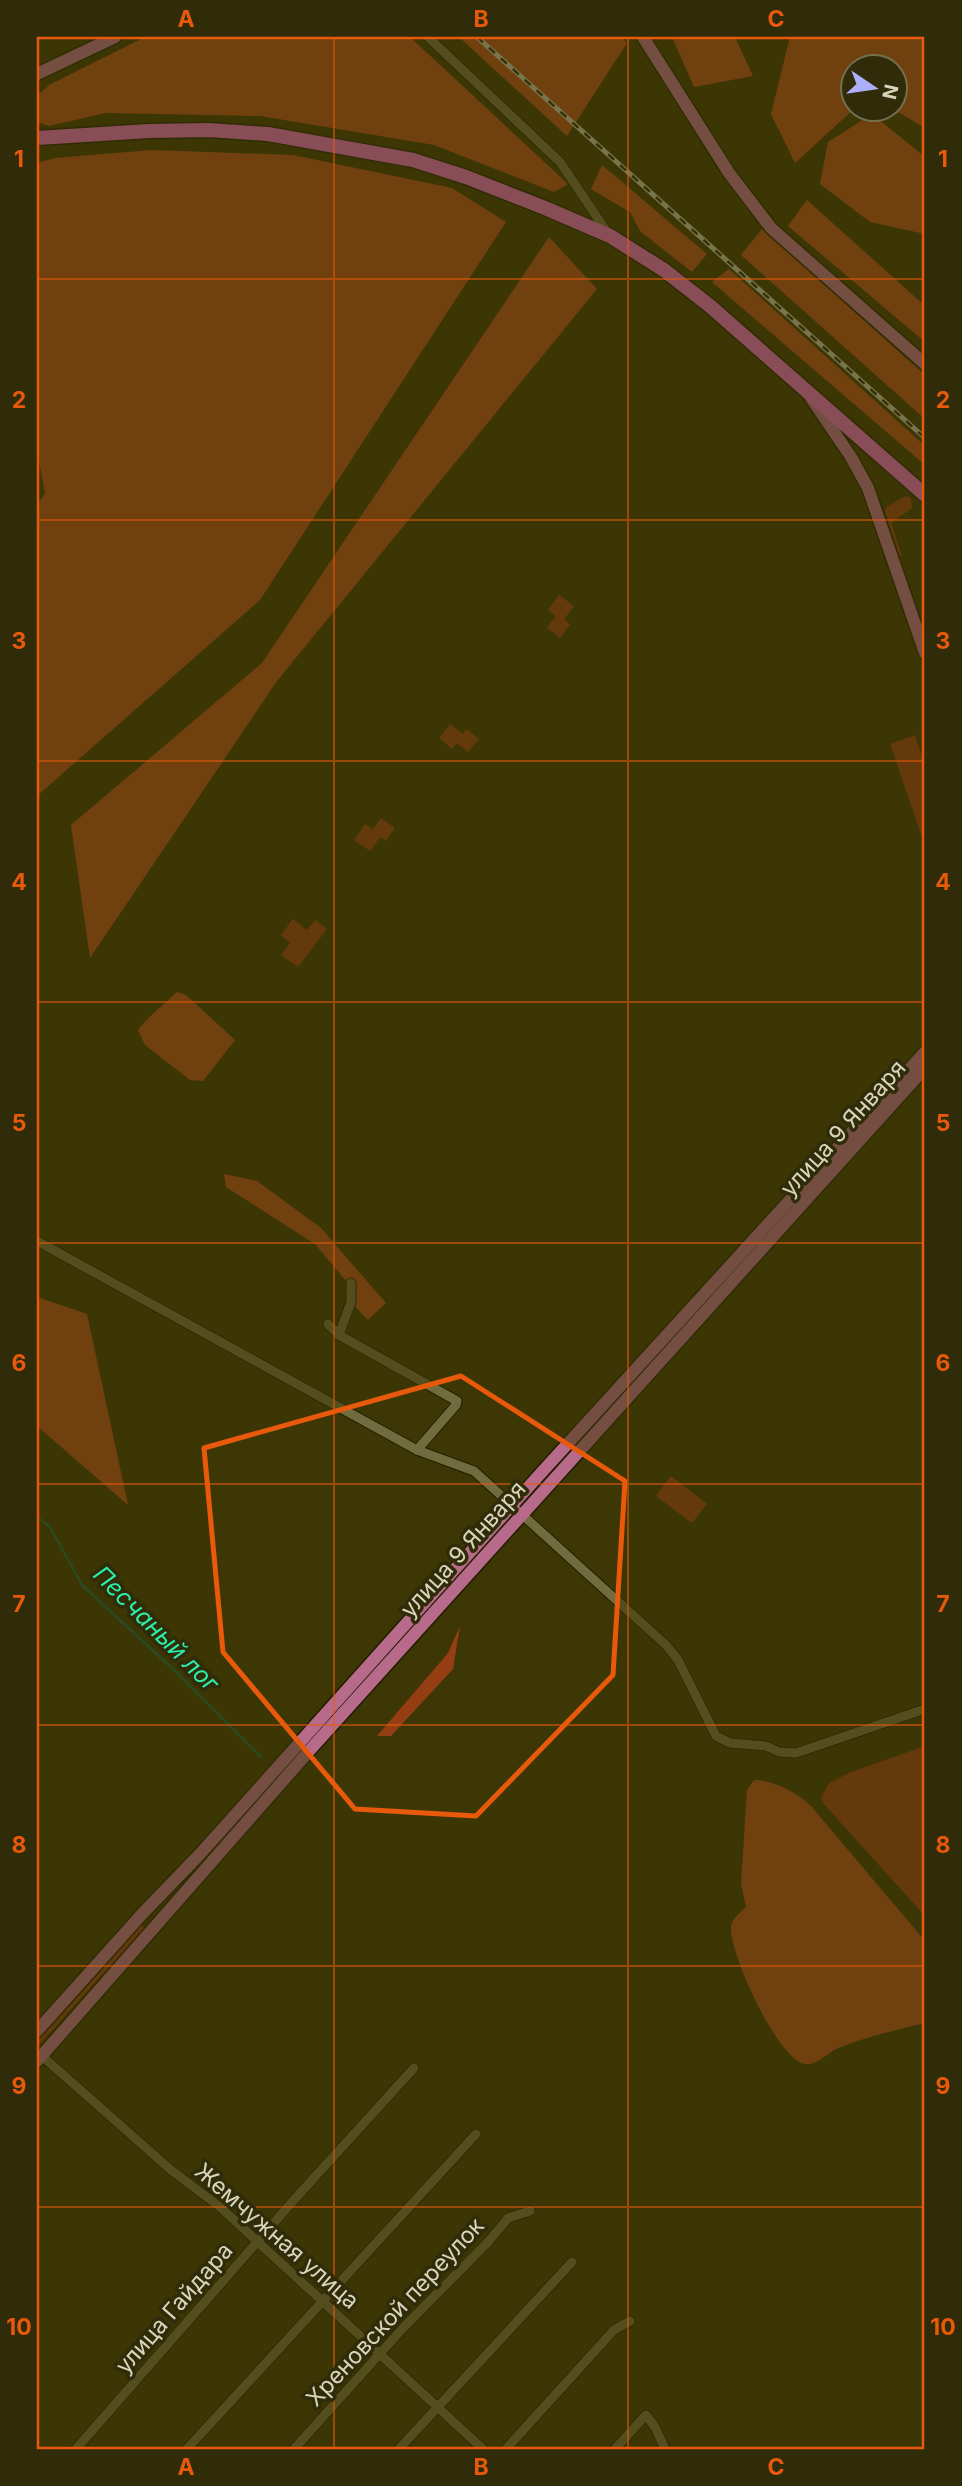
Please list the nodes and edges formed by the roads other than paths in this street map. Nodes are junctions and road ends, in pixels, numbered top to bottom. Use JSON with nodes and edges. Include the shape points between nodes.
{"nodes":[{"id":1,"x":115,"y":37,"type":"edge"},
{"id":2,"x":428,"y":37,"type":"edge"},
{"id":3,"x":643,"y":37,"type":"edge"},
{"id":4,"x":37,"y":75,"type":"edge"},
{"id":5,"x":85,"y":136,"type":"junction"},
{"id":6,"x":37,"y":138,"type":"edge"},
{"id":7,"x":37,"y":146,"type":"edge"},
{"id":8,"x":610,"y":236,"type":"junction"},
{"id":9,"x":925,"y":364,"type":"edge"},
{"id":10,"x":808,"y":392,"type":"junction"},
{"id":11,"x":925,"y":495,"type":"edge"},
{"id":12,"x":925,"y":653,"type":"edge"},
{"id":13,"x":925,"y":1052,"type":"edge"},
{"id":14,"x":925,"y":1068,"type":"edge"},
{"id":15,"x":37,"y":1241,"type":"edge"},
{"id":16,"x":351,"y":1283,"type":"dead end"},
{"id":17,"x":328,"y":1324,"type":"dead end"},
{"id":18,"x":339,"y":1335,"type":"junction"},
{"id":19,"x":417,"y":1450,"type":"junction"},
{"id":20,"x":518,"y":1510,"type":"junction"},
{"id":21,"x":447,"y":1589,"type":"junction"},
{"id":22,"x":925,"y":1709,"type":"edge"},
{"id":23,"x":37,"y":2031,"type":"edge"},
{"id":24,"x":39,"y":2059,"type":"edge"},
{"id":25,"x":414,"y":2068,"type":"dead end"},
{"id":26,"x":476,"y":2134,"type":"dead end"},
{"id":27,"x":530,"y":2211,"type":"dead end"},
{"id":28,"x":258,"y":2241,"type":"junction"},
{"id":29,"x":572,"y":2262,"type":"dead end"},
{"id":30,"x":323,"y":2300,"type":"junction"},
{"id":31,"x":630,"y":2321,"type":"dead end"},
{"id":32,"x":379,"y":2354,"type":"junction"},
{"id":33,"x":437,"y":2407,"type":"junction"},
{"id":34,"x":76,"y":2449,"type":"edge"},
{"id":35,"x":187,"y":2449,"type":"edge"},
{"id":36,"x":294,"y":2449,"type":"edge"},
{"id":37,"x":399,"y":2449,"type":"edge"},
{"id":38,"x":483,"y":2449,"type":"edge"},
{"id":39,"x":506,"y":2449,"type":"edge"},
{"id":40,"x":614,"y":2449,"type":"edge"},
{"id":41,"x":665,"y":2449,"type":"edge"}],
"edges":[{"from":1,"to":4,"type":"main road"},
{"from":2,"to":8,"type":"street","via":[[560,162]]},
{"from":3,"to":9,"type":"main road","via":[[729,173],[771,228]]},
{"from":5,"to":6,"type":"highway"},
{"from":5,"to":7,"type":"highway"},
{"from":5,"to":8,"type":"highway","via":[[209,131],[268,134],[352,148],[466,177]]},
{"from":8,"to":10,"type":"highway","via":[[689,288]]},
{"from":10,"to":11,"type":"highway"},
{"from":10,"to":12,"type":"main road","via":[[868,488]]},
{"from":13,"to":20,"type":"main road","name":"улица 9 Января"},
{"from":14,"to":20,"type":"main road","name":"улица 9 Января"},
{"from":15,"to":19,"type":"street"},
{"from":16,"to":18,"type":"street","via":[[351,1302]]},
{"from":17,"to":18,"type":"street"},
{"from":18,"to":19,"type":"street","via":[[457,1401]]},
{"from":19,"to":20,"type":"street","via":[[474,1471]]},
{"from":20,"to":21,"type":"main road","name":"улица 9 Января"},
{"from":20,"to":22,"type":"street","via":[[666,1646],[716,1736],[730,1743],[796,1753]]},
{"from":21,"to":23,"type":"main road","name":"улица 9 Января"},
{"from":21,"to":24,"type":"main road","name":"улица 9 Января"},
{"from":24,"to":28,"type":"street","name":"Жемчужная улица"},
{"from":25,"to":28,"type":"street","name":"улица Гайдара"},
{"from":26,"to":30,"type":"street"},
{"from":27,"to":32,"type":"street","name":"Хреновской переулок","via":[[508,2218]]},
{"from":28,"to":30,"type":"street","name":"Жемчужная улица"},
{"from":28,"to":34,"type":"street","name":"улица Гайдара"},
{"from":29,"to":33,"type":"street"},
{"from":30,"to":32,"type":"street","name":"Жемчужная улица"},
{"from":30,"to":35,"type":"street"},
{"from":31,"to":39,"type":"street","via":[[614,2330]]},
{"from":32,"to":33,"type":"street","name":"Жемчужная улица"},
{"from":32,"to":36,"type":"street","name":"Хреновской переулок"},
{"from":33,"to":37,"type":"street"},
{"from":33,"to":38,"type":"street","name":"Жемчужная улица"},
{"from":40,"to":41,"type":"street","via":[[646,2415]]}]}
